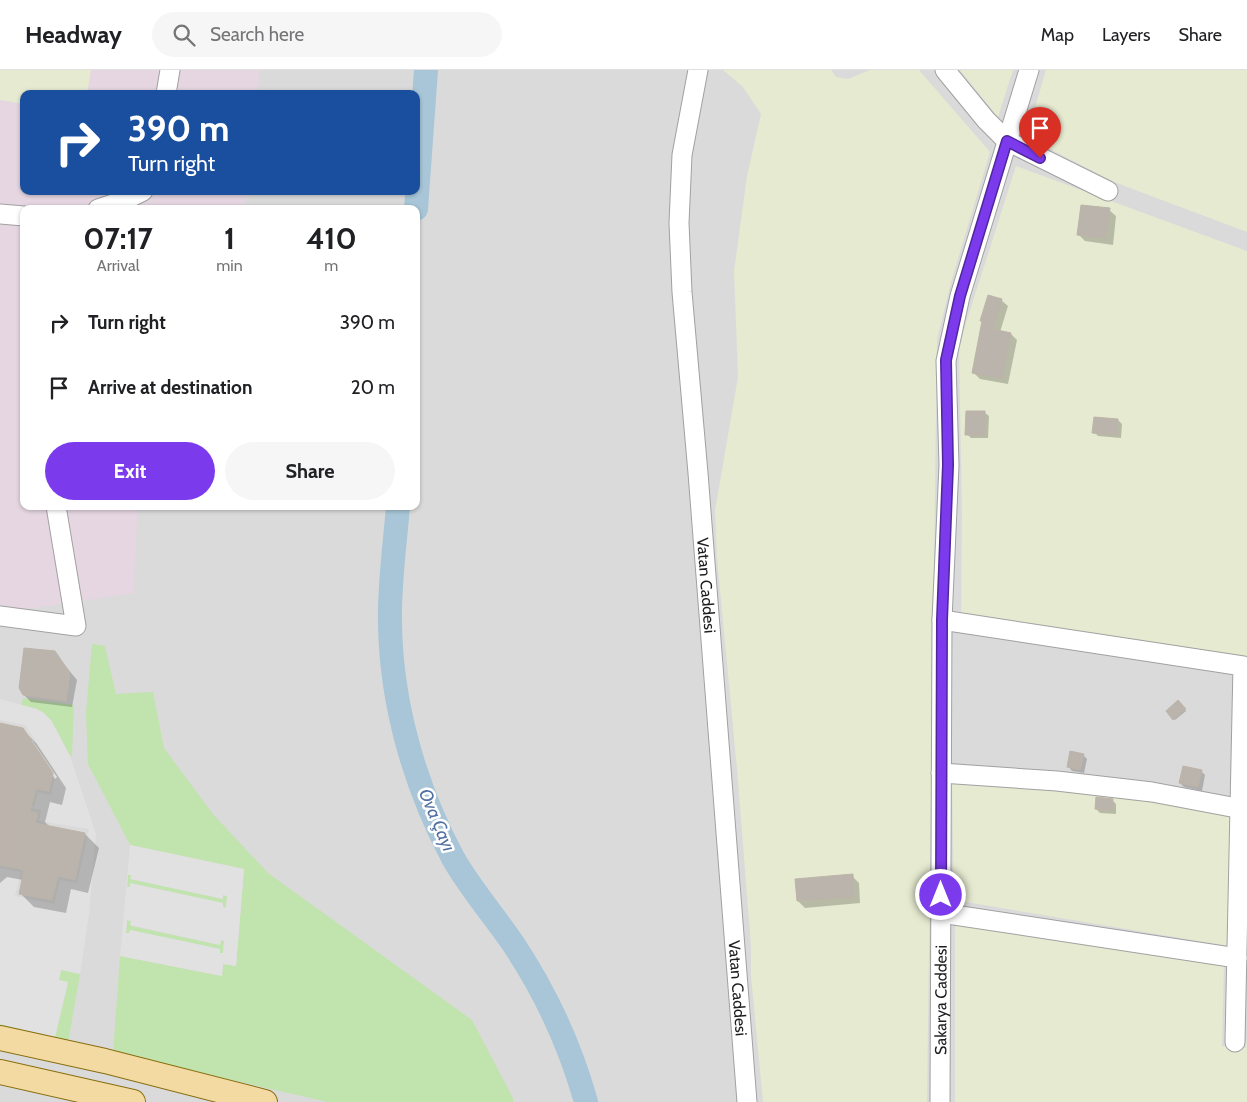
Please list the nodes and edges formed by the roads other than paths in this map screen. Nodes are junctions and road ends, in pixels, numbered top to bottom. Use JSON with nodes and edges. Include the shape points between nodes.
{"nodes":[{"id":1,"x":170,"y":70,"type":"edge"},
{"id":2,"x":698,"y":70,"type":"edge"},
{"id":3,"x":945,"y":70,"type":"edge"},
{"id":4,"x":1029,"y":70,"type":"edge"},
{"id":5,"x":167,"y":90,"type":"edge"},
{"id":6,"x":1007,"y":141,"type":"junction"},
{"id":7,"x":1108,"y":191,"type":"dead end"},
{"id":8,"x":135,"y":195,"type":"edge"},
{"id":9,"x":110,"y":205,"type":"edge"},
{"id":10,"x":0,"y":214,"type":"edge"},
{"id":11,"x":20,"y":216,"type":"edge"},
{"id":12,"x":57,"y":510,"type":"edge"},
{"id":13,"x":0,"y":616,"type":"edge"},
{"id":14,"x":942,"y":620,"type":"junction"},
{"id":15,"x":940,"y":773,"type":"junction"},
{"id":16,"x":1244,"y":810,"type":"edge"},
{"id":17,"x":941,"y":913,"type":"junction"},
{"id":18,"x":1237,"y":958,"type":"junction"},
{"id":19,"x":0,"y":1038,"type":"edge"},
{"id":20,"x":1235,"y":1042,"type":"dead end"},
{"id":21,"x":105,"y":1061,"type":"junction"},
{"id":22,"x":0,"y":1072,"type":"edge"},
{"id":23,"x":98,"y":1098,"type":"edge"},
{"id":24,"x":133,"y":1102,"type":"edge"},
{"id":25,"x":265,"y":1102,"type":"edge"},
{"id":26,"x":747,"y":1102,"type":"edge"},
{"id":27,"x":940,"y":1102,"type":"edge"}],
"edges":[{"from":1,"to":5,"type":"street"},
{"from":2,"to":26,"type":"street","name":"Vatan Caddesi","via":[[682,155],[679,223],[682,292]]},
{"from":3,"to":6,"type":"street"},
{"from":4,"to":6,"type":"street","name":"Sakarya Caddesi"},
{"from":6,"to":7,"type":"street"},
{"from":6,"to":14,"type":"street","name":"Sakarya Caddesi","via":[[960,296],[946,360],[948,465]]},
{"from":8,"to":9,"type":"street"},
{"from":10,"to":11,"type":"street"},
{"from":12,"to":13,"type":"street","via":[[76,626]]},
{"from":14,"to":15,"type":"street","name":"Sakarya Caddesi"},
{"from":14,"to":16,"type":"street","via":[[1243,666]]},
{"from":15,"to":16,"type":"street","via":[[1132,790]]},
{"from":15,"to":17,"type":"street","name":"Sakarya Caddesi"},
{"from":16,"to":18,"type":"street"},
{"from":17,"to":18,"type":"street"},
{"from":17,"to":27,"type":"street","name":"Sakarya Caddesi"},
{"from":18,"to":20,"type":"street"},
{"from":19,"to":21,"type":"main road"},
{"from":21,"to":23,"type":"main road","via":[[116,1070],[117,1081],[111,1090]]},
{"from":21,"to":25,"type":"main road"},
{"from":22,"to":23,"type":"main road"},
{"from":23,"to":24,"type":"main road"}]}
